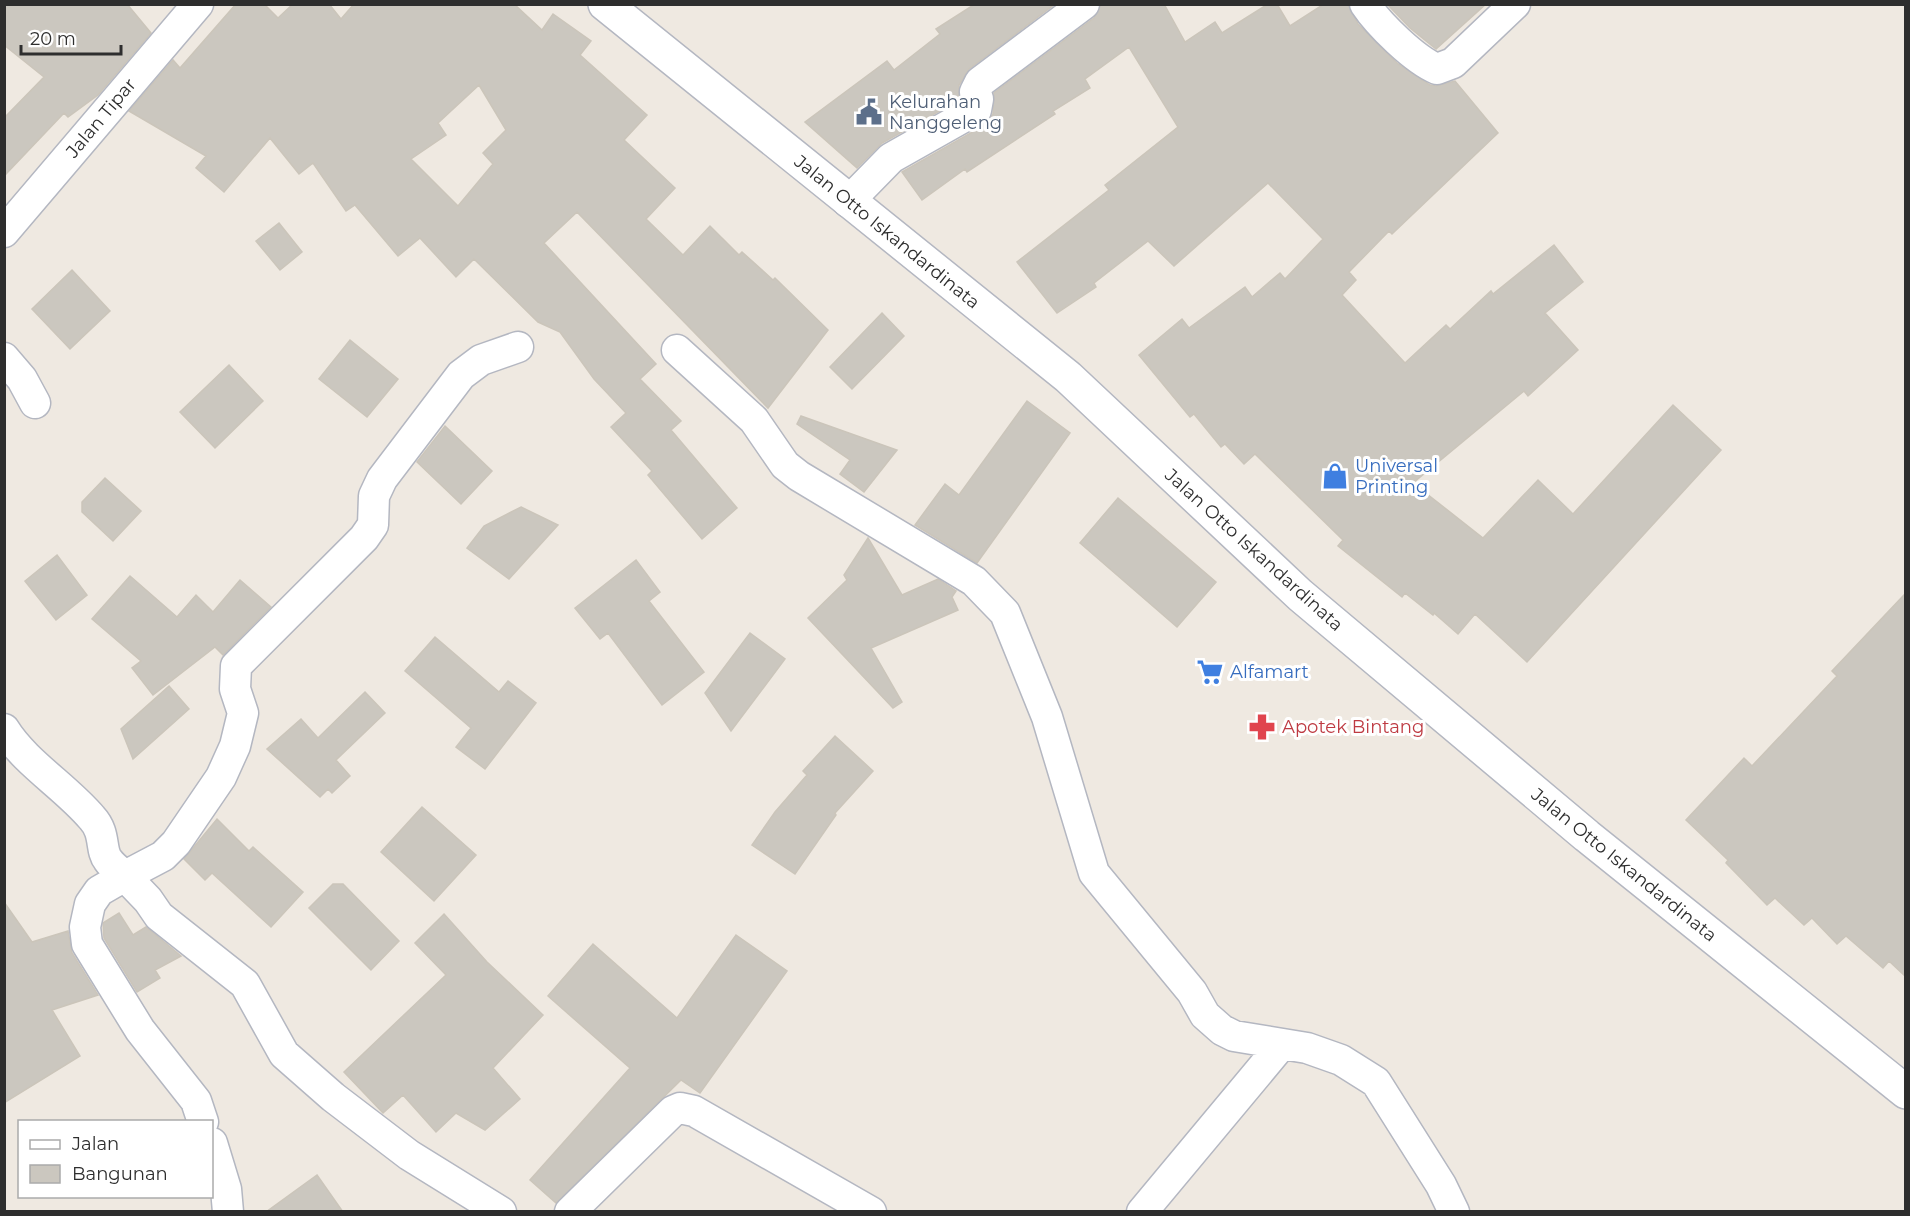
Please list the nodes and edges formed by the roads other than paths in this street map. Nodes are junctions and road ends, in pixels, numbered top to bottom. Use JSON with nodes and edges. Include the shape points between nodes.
{"nodes":[{"id":1,"x":198,"y":4,"type":"edge"},
{"id":2,"x":605,"y":4,"type":"edge"},
{"id":3,"x":1084,"y":4,"type":"edge"},
{"id":4,"x":1365,"y":4,"type":"edge"},
{"id":5,"x":1515,"y":4,"type":"edge"},
{"id":6,"x":848,"y":202,"type":"junction"},
{"id":7,"x":4,"y":232,"type":"edge"},
{"id":8,"x":518,"y":347,"type":"dead end"},
{"id":9,"x":677,"y":350,"type":"dead end"},
{"id":10,"x":4,"y":358,"type":"edge"},
{"id":11,"x":35,"y":403,"type":"dead end"},
{"id":12,"x":4,"y":729,"type":"edge"},
{"id":13,"x":125,"y":876,"type":"junction"},
{"id":14,"x":1282,"y":1044,"type":"junction"},
{"id":15,"x":1905,"y":1092,"type":"edge"},
{"id":16,"x":202,"y":1120,"type":"edge"},
{"id":17,"x":213,"y":1147,"type":"edge"},
{"id":18,"x":228,"y":1212,"type":"edge"},
{"id":19,"x":501,"y":1212,"type":"edge"},
{"id":20,"x":570,"y":1212,"type":"edge"},
{"id":21,"x":871,"y":1212,"type":"edge"},
{"id":22,"x":1142,"y":1212,"type":"edge"},
{"id":23,"x":1454,"y":1212,"type":"edge"}],
"edges":[{"from":1,"to":7,"type":"street","name":"Jalan Tipar"},
{"from":2,"to":6,"type":"main road","name":"Jalan Otto Iskandardinata"},
{"from":3,"to":6,"type":"street","via":[[980,82],[975,92],[976,110],[891,158]]},
{"from":4,"to":5,"type":"street","via":[[1407,48],[1437,69],[1453,63]]},
{"from":6,"to":15,"type":"main road","name":"Jalan Otto Iskandardinata","via":[[1068,377],[1300,595],[1587,836]]},
{"from":8,"to":13,"type":"street","via":[[481,360],[461,375],[382,479],[374,496],[373,525],[364,538],[236,666],[235,689],[243,713],[236,746],[221,777],[176,843],[163,856]]},
{"from":9,"to":14,"type":"street","via":[[754,420],[785,465],[974,581],[1005,613],[1047,717],[1094,873],[1192,992],[1205,1014],[1222,1030],[1233,1036]]},
{"from":10,"to":11,"type":"street"},
{"from":12,"to":13,"type":"street","via":[[13,743],[91,815],[101,829],[106,858]]},
{"from":13,"to":16,"type":"street","via":[[99,891],[90,904],[85,927],[87,945],[140,1030],[196,1101]]},
{"from":13,"to":19,"type":"street","via":[[159,916],[245,984],[284,1054],[409,1155]]},
{"from":14,"to":22,"type":"street"},
{"from":14,"to":23,"type":"street","via":[[1341,1060],[1376,1082]]},
{"from":17,"to":18,"type":"street"},
{"from":20,"to":21,"type":"street","via":[[680,1108],[694,1111]]}]}
